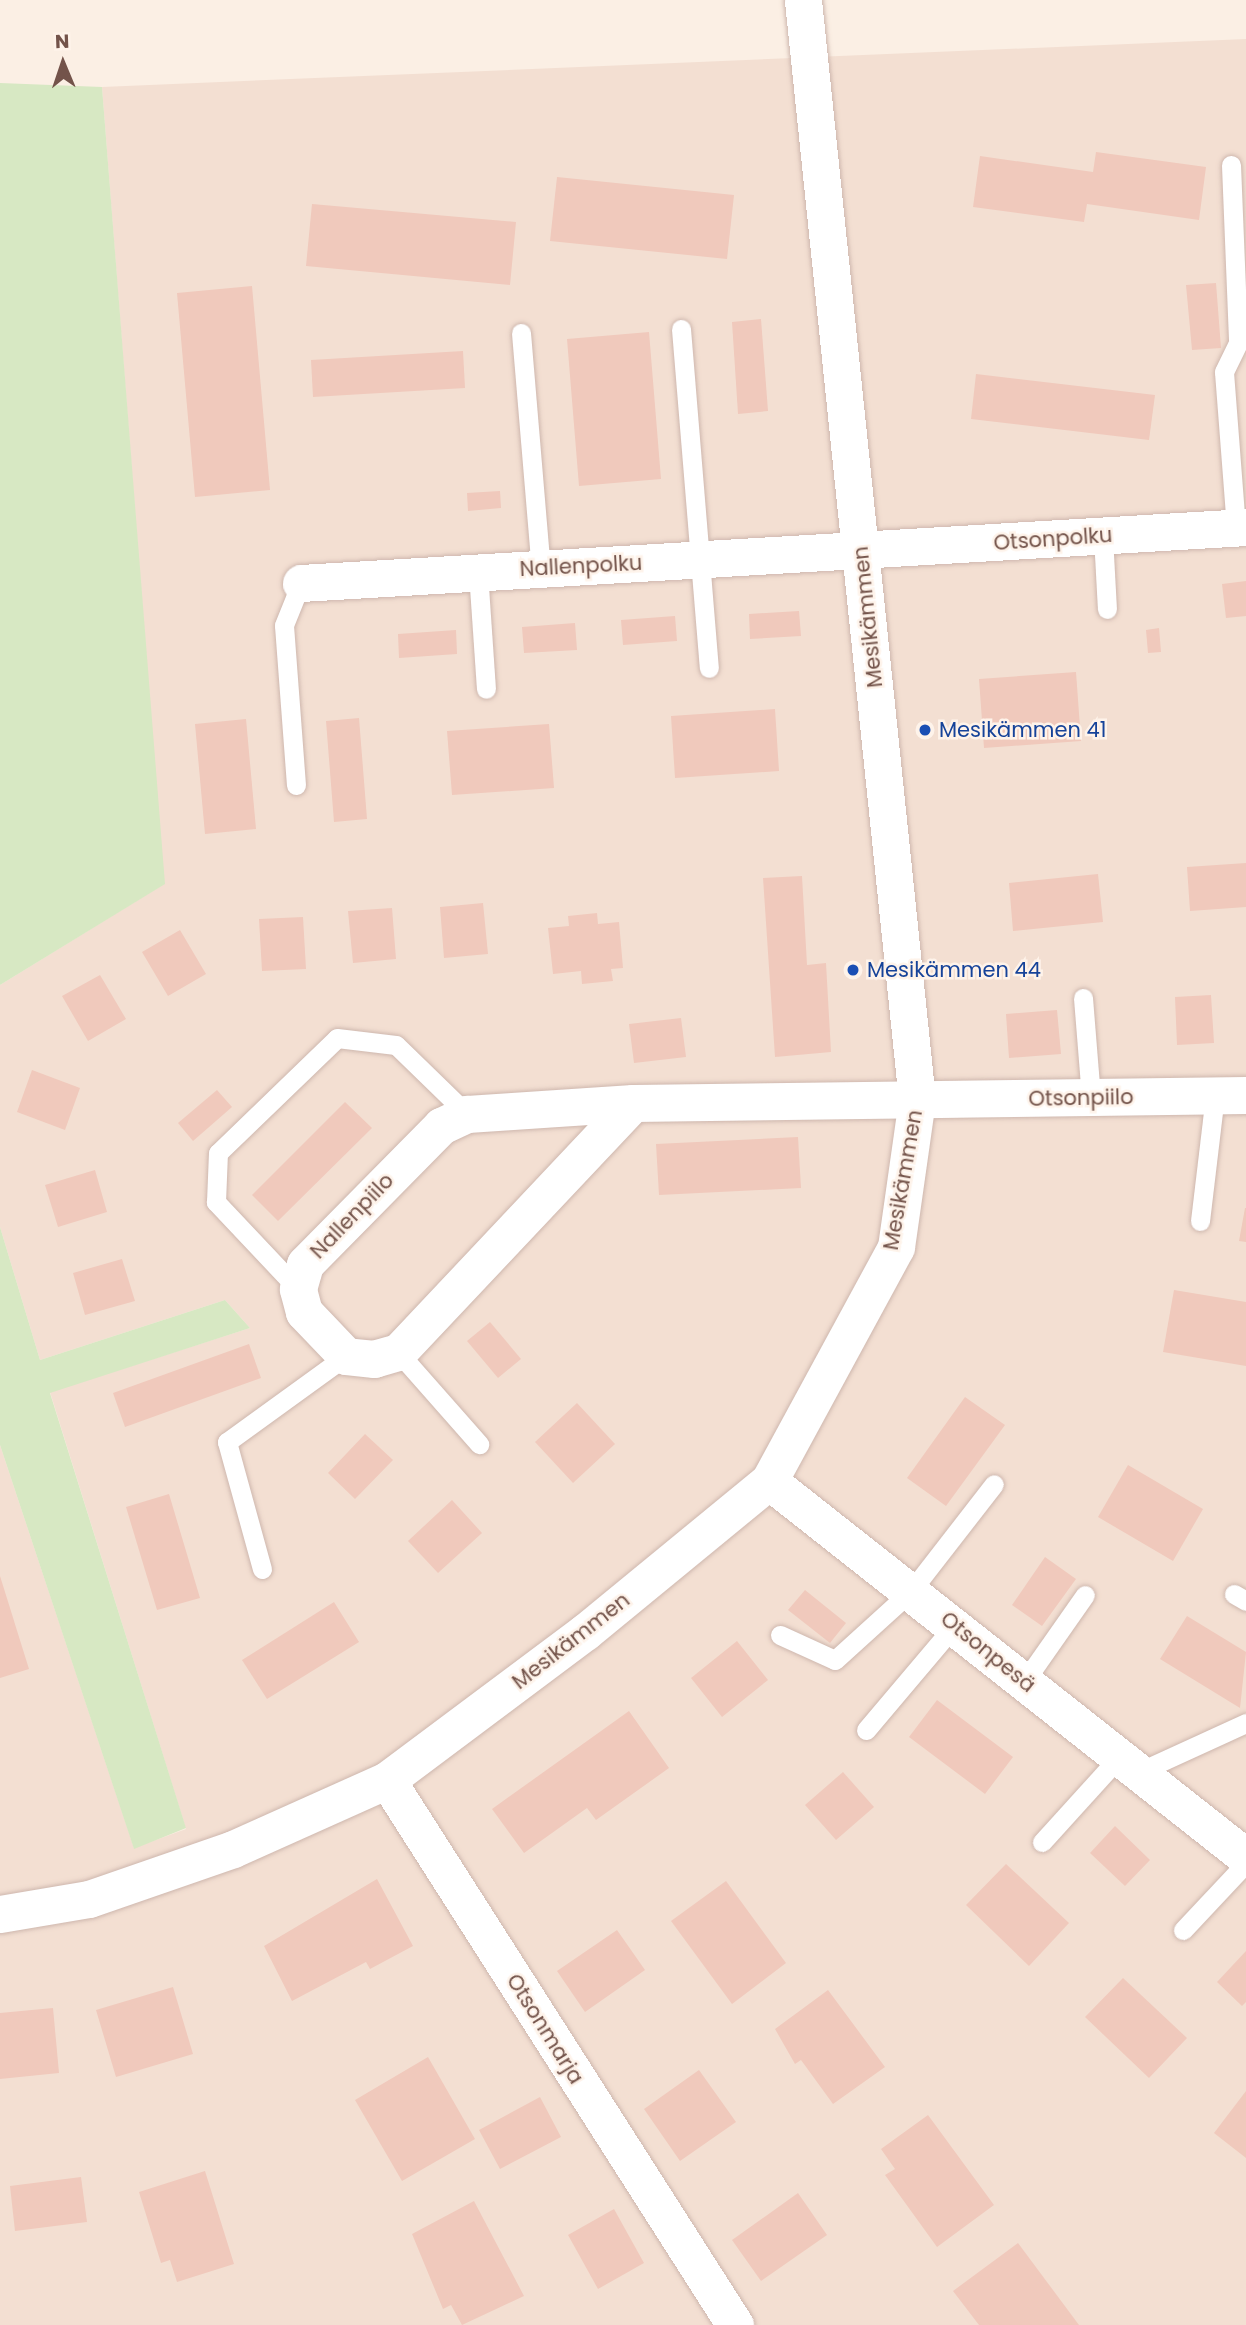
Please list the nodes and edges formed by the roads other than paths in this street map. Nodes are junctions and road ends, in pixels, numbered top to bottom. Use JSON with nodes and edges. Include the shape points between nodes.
{"nodes":[{"id":1,"x":803,"y":0,"type":"edge"},
{"id":2,"x":1231,"y":165,"type":"dead end"},
{"id":3,"x":681,"y":329,"type":"dead end"},
{"id":4,"x":522,"y":333,"type":"dead end"},
{"id":5,"x":1241,"y":527,"type":"edge"},
{"id":6,"x":1103,"y":536,"type":"junction"},
{"id":7,"x":861,"y":550,"type":"junction"},
{"id":8,"x":702,"y":559,"type":"junction"},
{"id":9,"x":541,"y":569,"type":"junction"},
{"id":10,"x":478,"y":572,"type":"junction"},
{"id":11,"x":301,"y":583,"type":"joint"},
{"id":12,"x":1107,"y":609,"type":"dead end"},
{"id":13,"x":709,"y":668,"type":"dead end"},
{"id":14,"x":486,"y":689,"type":"dead end"},
{"id":15,"x":296,"y":785,"type":"dead end"},
{"id":16,"x":1083,"y":998,"type":"dead end"},
{"id":17,"x":1231,"y":1095,"type":"edge"},
{"id":18,"x":1091,"y":1097,"type":"junction"},
{"id":19,"x":917,"y":1100,"type":"junction"},
{"id":20,"x":633,"y":1103,"type":"junction"},
{"id":21,"x":467,"y":1114,"type":"junction"},
{"id":22,"x":1200,"y":1221,"type":"dead end"},
{"id":23,"x":298,"y":1289,"type":"junction"},
{"id":24,"x":398,"y":1352,"type":"junction"},
{"id":25,"x":346,"y":1356,"type":"junction"},
{"id":26,"x":480,"y":1444,"type":"dead end"},
{"id":27,"x":769,"y":1481,"type":"junction"},
{"id":28,"x":994,"y":1484,"type":"dead end"},
{"id":29,"x":262,"y":1569,"type":"dead end"},
{"id":30,"x":911,"y":1591,"type":"junction"},
{"id":31,"x":1085,"y":1595,"type":"dead end"},
{"id":32,"x":954,"y":1626,"type":"junction"},
{"id":33,"x":780,"y":1636,"type":"dead end"},
{"id":34,"x":1024,"y":1682,"type":"junction"},
{"id":35,"x":1246,"y":1723,"type":"edge"},
{"id":36,"x":866,"y":1730,"type":"dead end"},
{"id":37,"x":1129,"y":1765,"type":"junction"},
{"id":38,"x":387,"y":1780,"type":"junction"},
{"id":39,"x":1205,"y":1825,"type":"junction"},
{"id":40,"x":1246,"y":1840,"type":"edge"},
{"id":41,"x":1042,"y":1842,"type":"dead end"},
{"id":42,"x":1246,"y":1857,"type":"edge"},
{"id":43,"x":1246,"y":1863,"type":"edge"},
{"id":44,"x":0,"y":1914,"type":"edge"},
{"id":45,"x":1183,"y":1930,"type":"dead end"},
{"id":46,"x":703,"y":2278,"type":"junction"},
{"id":47,"x":717,"y":2325,"type":"edge"},
{"id":48,"x":735,"y":2325,"type":"edge"}],
"edges":[{"from":1,"to":7,"type":"street","name":"Mesikämmen"},
{"from":2,"to":5,"type":"lane","via":[[1238,343],[1224,373]]},
{"from":3,"to":8,"type":"lane"},
{"from":4,"to":9,"type":"lane"},
{"from":5,"to":6,"type":"street","name":"Otsonpolku"},
{"from":6,"to":7,"type":"street","name":"Otsonpolku"},
{"from":6,"to":12,"type":"lane"},
{"from":7,"to":8,"type":"street","name":"Nallenpolku"},
{"from":7,"to":19,"type":"street","name":"Mesikämmen"},
{"from":8,"to":9,"type":"street","name":"Nallenpolku"},
{"from":8,"to":13,"type":"lane"},
{"from":9,"to":10,"type":"street","name":"Nallenpolku"},
{"from":10,"to":11,"type":"street","name":"Nallenpolku"},
{"from":10,"to":14,"type":"lane"},
{"from":11,"to":15,"type":"lane","via":[[284,625]]},
{"from":16,"to":18,"type":"lane"},
{"from":17,"to":18,"type":"street","name":"Otsonpiilo"},
{"from":17,"to":22,"type":"lane"},
{"from":18,"to":19,"type":"street","name":"Otsonpiilo"},
{"from":19,"to":20,"type":"street","name":"Nallenpiilo"},
{"from":19,"to":27,"type":"street","name":"Mesikämmen","via":[[896,1247]]},
{"from":20,"to":21,"type":"street","name":"Nallenpiilo"},
{"from":20,"to":24,"type":"street"},
{"from":21,"to":23,"type":"street","name":"Nallenpiilo","via":[[441,1126],[305,1264]]},
{"from":21,"to":23,"type":"lane","via":[[396,1045],[337,1038],[218,1153],[216,1202]]},
{"from":23,"to":25,"type":"street","via":[[304,1312]]},
{"from":24,"to":25,"type":"street","via":[[374,1359]]},
{"from":24,"to":26,"type":"lane"},
{"from":25,"to":29,"type":"lane","via":[[227,1442]]},
{"from":27,"to":30,"type":"street","name":"Otsonpesä"},
{"from":27,"to":38,"type":"street","name":"Mesikämmen","via":[[585,1632]]},
{"from":28,"to":30,"type":"lane"},
{"from":30,"to":32,"type":"street","name":"Otsonpesä"},
{"from":30,"to":33,"type":"lane","via":[[835,1660]]},
{"from":31,"to":34,"type":"lane"},
{"from":32,"to":34,"type":"street","name":"Otsonpesä"},
{"from":32,"to":36,"type":"lane"},
{"from":34,"to":37,"type":"street","name":"Otsonpesä"},
{"from":35,"to":37,"type":"lane"},
{"from":37,"to":39,"type":"street","name":"Otsonpesä"},
{"from":37,"to":41,"type":"lane"},
{"from":38,"to":44,"type":"street","name":"Mesikämmen","via":[[233,1849],[89,1899]]},
{"from":38,"to":46,"type":"street","name":"Otsonmarja"},
{"from":39,"to":40,"type":"street","name":"Otsonpesä"},
{"from":39,"to":42,"type":"street","name":"Otsonpesä"},
{"from":43,"to":45,"type":"lane"},
{"from":46,"to":47,"type":"street","name":"Otsonmarja"},
{"from":46,"to":48,"type":"street","name":"Otsonmarja"}]}
